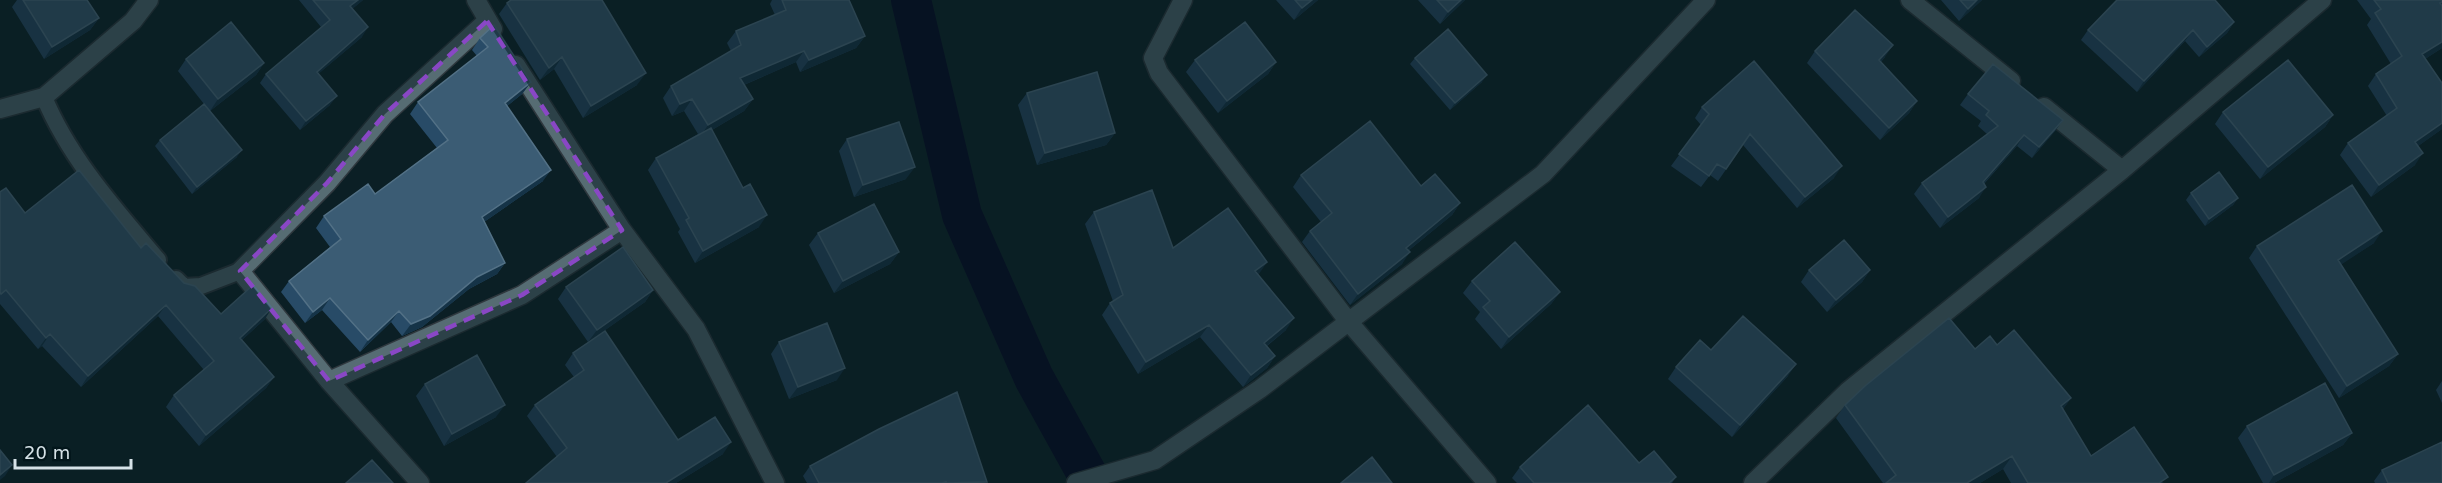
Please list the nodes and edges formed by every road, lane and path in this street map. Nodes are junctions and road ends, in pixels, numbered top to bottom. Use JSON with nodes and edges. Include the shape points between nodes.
{"nodes":[{"id":1,"x":149,"y":0,"type":"edge"},
{"id":2,"x":476,"y":0,"type":"edge"},
{"id":3,"x":1183,"y":0,"type":"edge"},
{"id":4,"x":1706,"y":0,"type":"edge"},
{"id":5,"x":1910,"y":0,"type":"edge"},
{"id":6,"x":2322,"y":0,"type":"edge"},
{"id":7,"x":487,"y":21,"type":"junction"},
{"id":8,"x":44,"y":97,"type":"junction"},
{"id":9,"x":0,"y":109,"type":"edge"},
{"id":10,"x":2122,"y":170,"type":"junction"},
{"id":11,"x":622,"y":230,"type":"junction"},
{"id":12,"x":240,"y":271,"type":"junction"},
{"id":13,"x":1348,"y":321,"type":"junction"},
{"id":14,"x":329,"y":381,"type":"junction"},
{"id":15,"x":420,"y":483,"type":"edge"},
{"id":16,"x":775,"y":483,"type":"edge"},
{"id":17,"x":1076,"y":483,"type":"edge"},
{"id":18,"x":1487,"y":483,"type":"edge"},
{"id":19,"x":1753,"y":483,"type":"edge"}],
"edges":[{"from":1,"to":8,"type":"street","via":[[133,21]]},
{"from":2,"to":7,"type":"street"},
{"from":3,"to":13,"type":"street","via":[[1153,58],[1159,73]]},
{"from":4,"to":13,"type":"street","via":[[1543,174]]},
{"from":5,"to":10,"type":"street"},
{"from":6,"to":10,"type":"street"},
{"from":7,"to":11,"type":"street"},
{"from":7,"to":12,"type":"street","via":[[385,114],[327,183]]},
{"from":8,"to":9,"type":"street"},
{"from":8,"to":12,"type":"lane","via":[[54,120],[103,195],[184,286],[201,286]]},
{"from":10,"to":19,"type":"street","via":[[1848,392]]},
{"from":11,"to":14,"type":"street","via":[[522,295]]},
{"from":11,"to":16,"type":"street","via":[[696,329]]},
{"from":12,"to":14,"type":"street"},
{"from":13,"to":17,"type":"street","via":[[1260,389],[1155,460]]},
{"from":13,"to":18,"type":"street"},
{"from":14,"to":15,"type":"street"}]}
